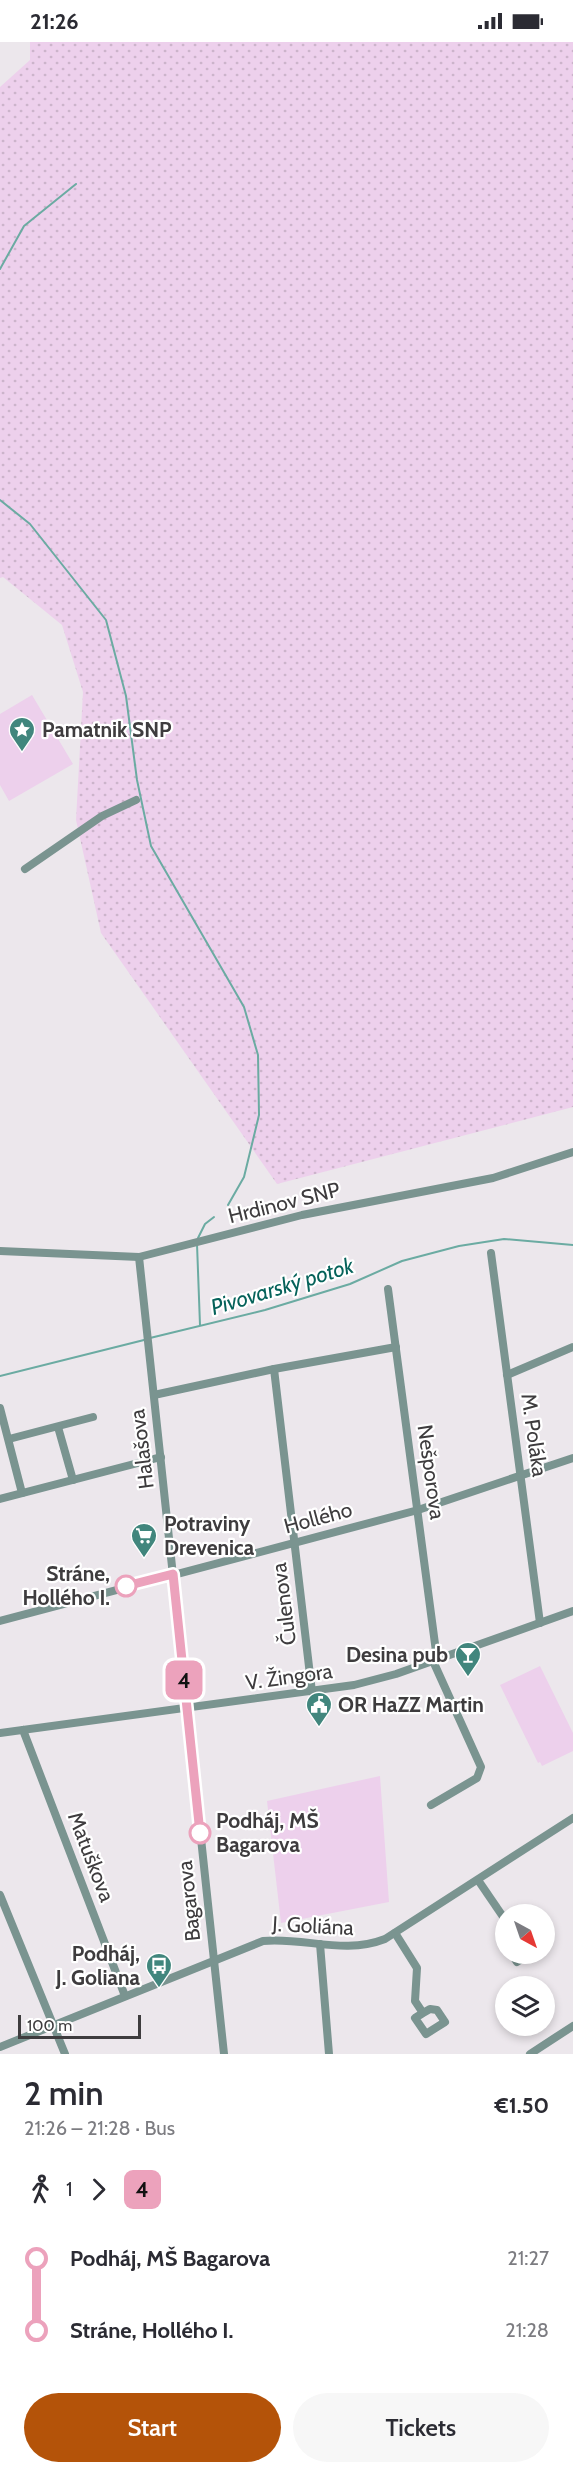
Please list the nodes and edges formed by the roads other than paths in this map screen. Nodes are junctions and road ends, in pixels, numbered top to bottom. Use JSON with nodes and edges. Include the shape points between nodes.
{"nodes":[{"id":1,"x":136,"y":800,"type":"dead end"},
{"id":2,"x":25,"y":869,"type":"dead end"},
{"id":3,"x":573,"y":1152,"type":"edge"},
{"id":4,"x":0,"y":1251,"type":"edge"},
{"id":5,"x":491,"y":1253,"type":"dead end"},
{"id":6,"x":139,"y":1257,"type":"junction"},
{"id":7,"x":388,"y":1289,"type":"dead end"},
{"id":8,"x":396,"y":1347,"type":"junction"},
{"id":9,"x":573,"y":1347,"type":"edge"},
{"id":10,"x":274,"y":1369,"type":"junction"},
{"id":11,"x":507,"y":1375,"type":"junction"},
{"id":12,"x":154,"y":1395,"type":"junction"},
{"id":13,"x":0,"y":1408,"type":"edge"},
{"id":14,"x":93,"y":1417,"type":"dead end"},
{"id":15,"x":58,"y":1427,"type":"junction"},
{"id":16,"x":9,"y":1439,"type":"junction"},
{"id":17,"x":161,"y":1457,"type":"junction"},
{"id":18,"x":573,"y":1458,"type":"edge"},
{"id":19,"x":521,"y":1478,"type":"junction"},
{"id":20,"x":73,"y":1480,"type":"junction"},
{"id":21,"x":22,"y":1493,"type":"junction"},
{"id":22,"x":0,"y":1499,"type":"edge"},
{"id":23,"x":418,"y":1510,"type":"junction"},
{"id":24,"x":295,"y":1543,"type":"junction"},
{"id":25,"x":173,"y":1574,"type":"junction"},
{"id":26,"x":573,"y":1611,"type":"edge"},
{"id":27,"x":0,"y":1621,"type":"edge"},
{"id":28,"x":540,"y":1623,"type":"junction"},
{"id":29,"x":435,"y":1660,"type":"junction"},
{"id":30,"x":312,"y":1692,"type":"junction"},
{"id":31,"x":187,"y":1709,"type":"junction"},
{"id":32,"x":23,"y":1730,"type":"junction"},
{"id":33,"x":0,"y":1733,"type":"edge"},
{"id":34,"x":432,"y":1805,"type":"dead end"},
{"id":35,"x":573,"y":1818,"type":"edge"},
{"id":36,"x":478,"y":1880,"type":"junction"},
{"id":37,"x":0,"y":1895,"type":"edge"},
{"id":38,"x":495,"y":1905,"type":"edge"},
{"id":39,"x":395,"y":1933,"type":"junction"},
{"id":40,"x":320,"y":1944,"type":"junction"},
{"id":41,"x":213,"y":1960,"type":"junction"},
{"id":42,"x":124,"y":1996,"type":"junction"},
{"id":43,"x":423,"y":2013,"type":"dead end"},
{"id":44,"x":53,"y":2025,"type":"junction"},
{"id":45,"x":573,"y":2026,"type":"edge"},
{"id":46,"x":0,"y":2047,"type":"edge"},
{"id":47,"x":535,"y":2053,"type":"edge"},
{"id":48,"x":65,"y":2054,"type":"edge"},
{"id":49,"x":224,"y":2054,"type":"edge"},
{"id":50,"x":329,"y":2054,"type":"edge"}],
"edges":[{"from":1,"to":2,"type":"street","via":[[83,827]]},
{"from":3,"to":6,"type":"street","name":"Hrdinov SNP","via":[[493,1178],[364,1202]]},
{"from":4,"to":6,"type":"street","name":"Hrdinov SNP"},
{"from":5,"to":11,"type":"street","name":"M. Poláka"},
{"from":6,"to":12,"type":"street","name":"Halašova"},
{"from":7,"to":8,"type":"street","name":"Nešporova"},
{"from":8,"to":10,"type":"street"},
{"from":8,"to":23,"type":"street","name":"Nešporova"},
{"from":9,"to":11,"type":"street"},
{"from":10,"to":12,"type":"street"},
{"from":10,"to":24,"type":"street","name":"Čulenova"},
{"from":11,"to":19,"type":"street","name":"M. Poláka"},
{"from":12,"to":17,"type":"street","name":"Halašova"},
{"from":13,"to":16,"type":"street"},
{"from":14,"to":15,"type":"street"},
{"from":15,"to":16,"type":"street"},
{"from":15,"to":20,"type":"street"},
{"from":16,"to":21,"type":"street"},
{"from":17,"to":20,"type":"street"},
{"from":17,"to":25,"type":"street","name":"Halašova"},
{"from":18,"to":19,"type":"street","name":"Hollého"},
{"from":19,"to":23,"type":"street","name":"Hollého"},
{"from":19,"to":28,"type":"street","name":"M. Poláka"},
{"from":20,"to":21,"type":"street"},
{"from":21,"to":22,"type":"street"},
{"from":23,"to":24,"type":"street","name":"Hollého"},
{"from":23,"to":29,"type":"street","name":"Nešporova"},
{"from":24,"to":25,"type":"street","name":"Hollého"},
{"from":24,"to":30,"type":"street","name":"Čulenova"},
{"from":25,"to":27,"type":"street","name":"Hollého"},
{"from":25,"to":31,"type":"street","name":"Halašova"},
{"from":26,"to":28,"type":"street","name":"V. Žingora"},
{"from":28,"to":29,"type":"street","name":"V. Žingora"},
{"from":29,"to":30,"type":"street","name":"V. Žingora","via":[[373,1681]]},
{"from":29,"to":34,"type":"street","name":"Nešporova","via":[[481,1767],[477,1778]]},
{"from":30,"to":31,"type":"street","name":"V. Žingora"},
{"from":31,"to":32,"type":"street","name":"V. Žingora"},
{"from":31,"to":41,"type":"street","name":"Bagarova"},
{"from":32,"to":33,"type":"street","name":"V. Žingora"},
{"from":32,"to":42,"type":"street","name":"Matuškova"},
{"from":35,"to":36,"type":"street","name":"J. Goliána"},
{"from":36,"to":38,"type":"street"},
{"from":36,"to":39,"type":"street","name":"J. Goliána"},
{"from":37,"to":44,"type":"street"},
{"from":39,"to":40,"type":"street","name":"J. Goliána","via":[[357,1947]]},
{"from":39,"to":43,"type":"street","via":[[417,1968],[415,2001]]},
{"from":40,"to":41,"type":"street","name":"J. Goliána","via":[[263,1941]]},
{"from":40,"to":50,"type":"street"},
{"from":41,"to":42,"type":"street","name":"J. Goliána"},
{"from":41,"to":49,"type":"street","name":"Bagarova"},
{"from":42,"to":44,"type":"street","name":"J. Goliána"},
{"from":44,"to":46,"type":"street","name":"J. Goliána"},
{"from":44,"to":48,"type":"street"},
{"from":45,"to":47,"type":"street"}]}
